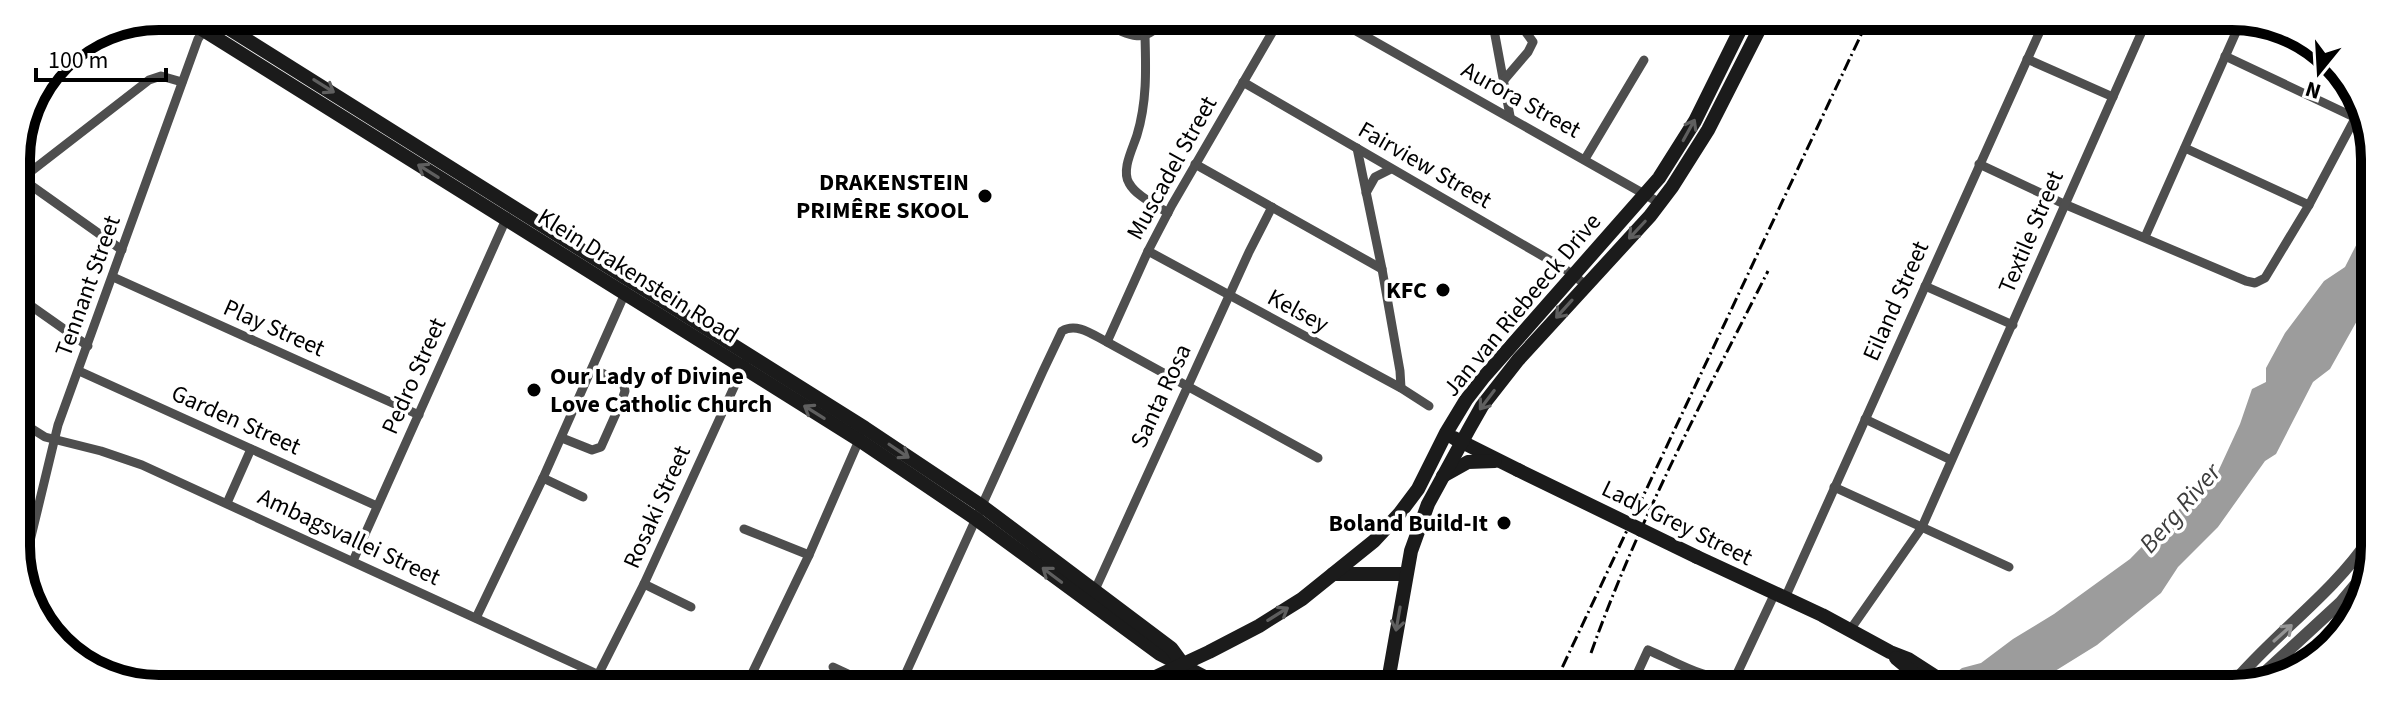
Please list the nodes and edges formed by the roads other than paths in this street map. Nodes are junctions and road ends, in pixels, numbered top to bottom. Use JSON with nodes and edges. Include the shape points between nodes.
{"nodes":[{"id":1,"x":204,"y":30,"type":"edge"},
{"id":2,"x":223,"y":30,"type":"edge"},
{"id":3,"x":1119,"y":30,"type":"edge"},
{"id":4,"x":1153,"y":30,"type":"edge"},
{"id":5,"x":1274,"y":30,"type":"edge"},
{"id":6,"x":1355,"y":30,"type":"edge"},
{"id":7,"x":1494,"y":30,"type":"edge"},
{"id":8,"x":1523,"y":30,"type":"edge"},
{"id":9,"x":1740,"y":30,"type":"edge"},
{"id":10,"x":1759,"y":30,"type":"edge"},
{"id":11,"x":2040,"y":30,"type":"edge"},
{"id":12,"x":2143,"y":30,"type":"edge"},
{"id":13,"x":2237,"y":30,"type":"edge"},
{"id":14,"x":1145,"y":36,"type":"junction"},
{"id":15,"x":2225,"y":56,"type":"junction"},
{"id":16,"x":2027,"y":59,"type":"junction"},
{"id":17,"x":1644,"y":60,"type":"dead end"},
{"id":18,"x":1504,"y":80,"type":"junction"},
{"id":19,"x":182,"y":82,"type":"junction"},
{"id":20,"x":1243,"y":82,"type":"junction"},
{"id":21,"x":2113,"y":97,"type":"junction"},
{"id":22,"x":2351,"y":110,"type":"edge"},
{"id":23,"x":1510,"y":116,"type":"junction"},
{"id":24,"x":2354,"y":120,"type":"edge"},
{"id":25,"x":1357,"y":148,"type":"junction"},
{"id":26,"x":2185,"y":148,"type":"junction"},
{"id":27,"x":1585,"y":159,"type":"junction"},
{"id":28,"x":1195,"y":164,"type":"junction"},
{"id":29,"x":1979,"y":164,"type":"junction"},
{"id":30,"x":1391,"y":169,"type":"junction"},
{"id":31,"x":30,"y":172,"type":"edge"},
{"id":32,"x":30,"y":188,"type":"edge"},
{"id":33,"x":1366,"y":193,"type":"junction"},
{"id":34,"x":1646,"y":194,"type":"junction"},
{"id":35,"x":1660,"y":203,"type":"junction"},
{"id":36,"x":2064,"y":204,"type":"junction"},
{"id":37,"x":2309,"y":205,"type":"junction"},
{"id":38,"x":1272,"y":207,"type":"junction"},
{"id":39,"x":509,"y":213,"type":"junction"},
{"id":40,"x":1168,"y":213,"type":"junction"},
{"id":41,"x":2145,"y":237,"type":"junction"},
{"id":42,"x":122,"y":250,"type":"junction"},
{"id":43,"x":1148,"y":251,"type":"junction"},
{"id":44,"x":1382,"y":269,"type":"junction"},
{"id":45,"x":113,"y":277,"type":"junction"},
{"id":46,"x":1580,"y":280,"type":"junction"},
{"id":47,"x":1925,"y":286,"type":"junction"},
{"id":48,"x":628,"y":287,"type":"junction"},
{"id":49,"x":1229,"y":297,"type":"junction"},
{"id":50,"x":30,"y":305,"type":"edge"},
{"id":51,"x":2013,"y":325,"type":"junction"},
{"id":52,"x":1107,"y":342,"type":"junction"},
{"id":53,"x":88,"y":346,"type":"junction"},
{"id":54,"x":746,"y":361,"type":"junction"},
{"id":55,"x":592,"y":369,"type":"junction"},
{"id":56,"x":79,"y":371,"type":"junction"},
{"id":57,"x":1187,"y":387,"type":"junction"},
{"id":58,"x":1401,"y":388,"type":"junction"},
{"id":59,"x":1429,"y":406,"type":"dead end"},
{"id":60,"x":419,"y":415,"type":"junction"},
{"id":61,"x":1865,"y":419,"type":"junction"},
{"id":62,"x":30,"y":428,"type":"edge"},
{"id":63,"x":1446,"y":433,"type":"junction"},
{"id":64,"x":862,"y":434,"type":"junction"},
{"id":65,"x":562,"y":438,"type":"junction"},
{"id":66,"x":54,"y":440,"type":"junction"},
{"id":67,"x":1461,"y":442,"type":"junction"},
{"id":68,"x":251,"y":449,"type":"junction"},
{"id":69,"x":1318,"y":458,"type":"dead end"},
{"id":70,"x":1951,"y":460,"type":"junction"},
{"id":71,"x":1499,"y":461,"type":"junction"},
{"id":72,"x":1443,"y":476,"type":"junction"},
{"id":73,"x":543,"y":478,"type":"junction"},
{"id":74,"x":1834,"y":487,"type":"junction"},
{"id":75,"x":583,"y":497,"type":"dead end"},
{"id":76,"x":227,"y":503,"type":"junction"},
{"id":77,"x":377,"y":506,"type":"junction"},
{"id":78,"x":979,"y":513,"type":"junction"},
{"id":79,"x":1922,"y":527,"type":"junction"},
{"id":80,"x":744,"y":529,"type":"dead end"},
{"id":81,"x":30,"y":541,"type":"edge"},
{"id":82,"x":2361,"y":552,"type":"edge"},
{"id":83,"x":809,"y":555,"type":"junction"},
{"id":84,"x":353,"y":561,"type":"junction"},
{"id":85,"x":2009,"y":567,"type":"dead end"},
{"id":86,"x":1333,"y":574,"type":"junction"},
{"id":87,"x":1406,"y":574,"type":"junction"},
{"id":88,"x":644,"y":584,"type":"junction"},
{"id":89,"x":2355,"y":586,"type":"edge"},
{"id":90,"x":1092,"y":596,"type":"junction"},
{"id":91,"x":1780,"y":596,"type":"junction"},
{"id":92,"x":691,"y":607,"type":"dead end"},
{"id":93,"x":476,"y":618,"type":"junction"},
{"id":94,"x":1850,"y":630,"type":"junction"},
{"id":95,"x":1890,"y":652,"type":"junction"},
{"id":96,"x":1182,"y":664,"type":"junction"},
{"id":97,"x":833,"y":667,"type":"dead end"},
{"id":98,"x":2268,"y":670,"type":"edge"},
{"id":99,"x":598,"y":675,"type":"joint"},
{"id":100,"x":751,"y":675,"type":"edge"},
{"id":101,"x":850,"y":675,"type":"edge"},
{"id":102,"x":905,"y":675,"type":"edge"},
{"id":103,"x":1159,"y":675,"type":"edge"},
{"id":104,"x":1202,"y":675,"type":"edge"},
{"id":105,"x":1389,"y":675,"type":"edge"},
{"id":106,"x":1637,"y":675,"type":"edge"},
{"id":107,"x":1707,"y":675,"type":"edge"},
{"id":108,"x":1737,"y":675,"type":"edge"},
{"id":109,"x":1914,"y":675,"type":"edge"},
{"id":110,"x":1934,"y":675,"type":"edge"},
{"id":111,"x":2241,"y":675,"type":"edge"}],
"edges":[{"from":1,"to":19,"type":"street","name":"Tennant Street"},
{"from":2,"to":39,"type":"main road","name":"Klein Drakenstein Road"},
{"from":3,"to":14,"type":"street"},
{"from":4,"to":14,"type":"street"},
{"from":5,"to":20,"type":"street","name":"Muscadel Street"},
{"from":6,"to":23,"type":"street","name":"Aurora Street"},
{"from":7,"to":18,"type":"street"},
{"from":8,"to":18,"type":"street","via":[[1533,42]]},
{"from":34,"to":9,"type":"main road","name":"Jan van Riebeeck Drive","one_way":true,"via":[[1685,138]]},
{"from":10,"to":35,"type":"main road","name":"Jan van Riebeeck Drive","via":[[1699,145]]},
{"from":11,"to":16,"type":"street","name":"Eiland Street"},
{"from":12,"to":21,"type":"street","name":"Textile Street"},
{"from":13,"to":15,"type":"street"},
{"from":14,"to":40,"type":"street","via":[[1145,96],[1126,178]]},
{"from":15,"to":22,"type":"street"},
{"from":15,"to":26,"type":"street"},
{"from":16,"to":21,"type":"street"},
{"from":16,"to":29,"type":"street","name":"Eiland Street"},
{"from":17,"to":27,"type":"street"},
{"from":18,"to":23,"type":"street"},
{"from":19,"to":31,"type":"street","via":[[161,76],[149,80]]},
{"from":19,"to":42,"type":"street","name":"Tennant Street"},
{"from":20,"to":25,"type":"street","name":"Fairview Street"},
{"from":20,"to":28,"type":"street","name":"Muscadel Street"},
{"from":21,"to":36,"type":"street","name":"Textile Street"},
{"from":23,"to":27,"type":"street","name":"Aurora Street"},
{"from":24,"to":37,"type":"street"},
{"from":25,"to":30,"type":"street","name":"Fairview Street"},
{"from":25,"to":33,"type":"street"},
{"from":26,"to":37,"type":"street"},
{"from":26,"to":41,"type":"street"},
{"from":27,"to":34,"type":"street","name":"Aurora Street"},
{"from":28,"to":38,"type":"street"},
{"from":28,"to":40,"type":"street","name":"Muscadel Street"},
{"from":29,"to":36,"type":"street"},
{"from":29,"to":47,"type":"street","name":"Eiland Street"},
{"from":30,"to":33,"type":"street","via":[[1375,177]]},
{"from":30,"to":46,"type":"street","name":"Fairview Street"},
{"from":32,"to":42,"type":"street"},
{"from":33,"to":44,"type":"street"},
{"from":34,"to":35,"type":"street","name":"Aurora Street"},
{"from":34,"to":46,"type":"main road","name":"Jan van Riebeeck Drive"},
{"from":35,"to":46,"type":"main road","name":"Jan van Riebeeck Drive","one_way":true},
{"from":36,"to":41,"type":"street"},
{"from":36,"to":51,"type":"street","name":"Textile Street"},
{"from":37,"to":41,"type":"street","via":[[2265,278],[2255,283]]},
{"from":38,"to":44,"type":"street"},
{"from":38,"to":49,"type":"street","name":"Santa Rosa"},
{"from":39,"to":48,"type":"main road","name":"Klein Drakenstein Road"},
{"from":39,"to":60,"type":"street","name":"Pedro Street"},
{"from":40,"to":43,"type":"street","name":"Muscadel Street"},
{"from":42,"to":45,"type":"street","name":"Tennant Street"},
{"from":43,"to":49,"type":"street","name":"Kelsey"},
{"from":43,"to":52,"type":"street","name":"Muscadel Street"},
{"from":44,"to":58,"type":"street"},
{"from":45,"to":53,"type":"street","name":"Tennant Street"},
{"from":45,"to":60,"type":"street","name":"Play Street"},
{"from":46,"to":63,"type":"main road","name":"Jan van Riebeeck Drive","via":[[1483,378]]},
{"from":46,"to":67,"type":"main road","name":"Jan van Riebeeck Drive","one_way":true,"via":[[1482,406]]},
{"from":47,"to":51,"type":"street"},
{"from":47,"to":61,"type":"street","name":"Eiland Street"},
{"from":48,"to":54,"type":"main road","name":"Klein Drakenstein Road"},
{"from":48,"to":55,"type":"street"},
{"from":49,"to":57,"type":"street","name":"Santa Rosa"},
{"from":49,"to":58,"type":"street","name":"Kelsey"},
{"from":50,"to":53,"type":"street"},
{"from":51,"to":70,"type":"street","name":"Textile Street"},
{"from":52,"to":57,"type":"street"},
{"from":52,"to":78,"type":"street","via":[[1077,327],[1062,331]]},
{"from":53,"to":56,"type":"street","name":"Tennant Street"},
{"from":54,"to":64,"type":"main road","name":"Klein Drakenstein Road"},
{"from":54,"to":88,"type":"street","name":"Rosaki Street"},
{"from":55,"to":65,"type":"street"},
{"from":55,"to":65,"type":"street","via":[[625,385],[617,411],[597,450]]},
{"from":56,"to":66,"type":"street","name":"Tennant Street"},
{"from":56,"to":68,"type":"street","name":"Garden Street"},
{"from":57,"to":69,"type":"street"},
{"from":57,"to":90,"type":"street","name":"Santa Rosa"},
{"from":58,"to":59,"type":"street","name":"Kelsey"},
{"from":60,"to":77,"type":"street","name":"Pedro Street"},
{"from":61,"to":70,"type":"street"},
{"from":61,"to":74,"type":"street","name":"Eiland Street"},
{"from":62,"to":66,"type":"street","name":"Ambagsvallei Street"},
{"from":63,"to":67,"type":"main road","name":"Lady Grey Street"},
{"from":63,"to":86,"type":"main road","name":"Jan van Riebeeck Drive","via":[[1400,513]]},
{"from":64,"to":78,"type":"main road","name":"Klein Drakenstein Road"},
{"from":64,"to":83,"type":"street"},
{"from":65,"to":73,"type":"street"},
{"from":66,"to":76,"type":"street","name":"Ambagsvallei Street","via":[[116,455]]},
{"from":66,"to":81,"type":"street","name":"Tennant Street"},
{"from":67,"to":71,"type":"main road","name":"Lady Grey Street"},
{"from":67,"to":72,"type":"main road","name":"Jan van Riebeeck Drive"},
{"from":68,"to":76,"type":"street"},
{"from":68,"to":77,"type":"street","name":"Garden Street"},
{"from":70,"to":79,"type":"street","name":"Textile Street"},
{"from":71,"to":72,"type":"main road","via":[[1468,462]]},
{"from":71,"to":91,"type":"main road","name":"Lady Grey Street","bridge":true},
{"from":72,"to":87,"type":"main road","name":"Jan van Riebeeck Drive","via":[[1419,526]]},
{"from":73,"to":75,"type":"street"},
{"from":73,"to":93,"type":"street"},
{"from":74,"to":79,"type":"street"},
{"from":74,"to":91,"type":"street","name":"Eiland Street"},
{"from":76,"to":84,"type":"street","name":"Ambagsvallei Street"},
{"from":77,"to":84,"type":"street","name":"Pedro Street"},
{"from":78,"to":90,"type":"main road","name":"Klein Drakenstein Road"},
{"from":78,"to":102,"type":"street"},
{"from":79,"to":85,"type":"street"},
{"from":79,"to":94,"type":"street","name":"Textile Street"},
{"from":80,"to":83,"type":"street"},
{"from":111,"to":82,"type":"street","one_way":true},
{"from":83,"to":100,"type":"street"},
{"from":84,"to":93,"type":"street","name":"Ambagsvallei Street"},
{"from":86,"to":87,"type":"main road"},
{"from":96,"to":86,"type":"main road","name":"Jan van Riebeeck Drive","one_way":true,"via":[[1259,626]]},
{"from":87,"to":105,"type":"main road","name":"Jan van Riebeeck Drive","one_way":true},
{"from":88,"to":92,"type":"street"},
{"from":88,"to":99,"type":"street","name":"Rosaki Street"},
{"from":89,"to":98,"type":"street"},
{"from":90,"to":96,"type":"main road","name":"Klein Drakenstein Road","via":[[1171,648]]},
{"from":91,"to":94,"type":"main road","name":"Lady Grey Street"},
{"from":91,"to":108,"type":"street","name":"Eiland Street"},
{"from":93,"to":99,"type":"street","name":"Ambagsvallei Street"},
{"from":94,"to":95,"type":"main road","name":"Lady Grey Street"},
{"from":95,"to":109,"type":"main road","name":"Lady Grey Street"},
{"from":95,"to":110,"type":"main road","name":"Lady Grey Street"},
{"from":96,"to":103,"type":"main road","name":"Jan van Riebeeck Drive"},
{"from":96,"to":104,"type":"main road","name":"Klein Drakenstein Road"},
{"from":97,"to":101,"type":"street"},
{"from":106,"to":107,"type":"street","name":"Eiland Street","via":[[1648,650]]}]}
